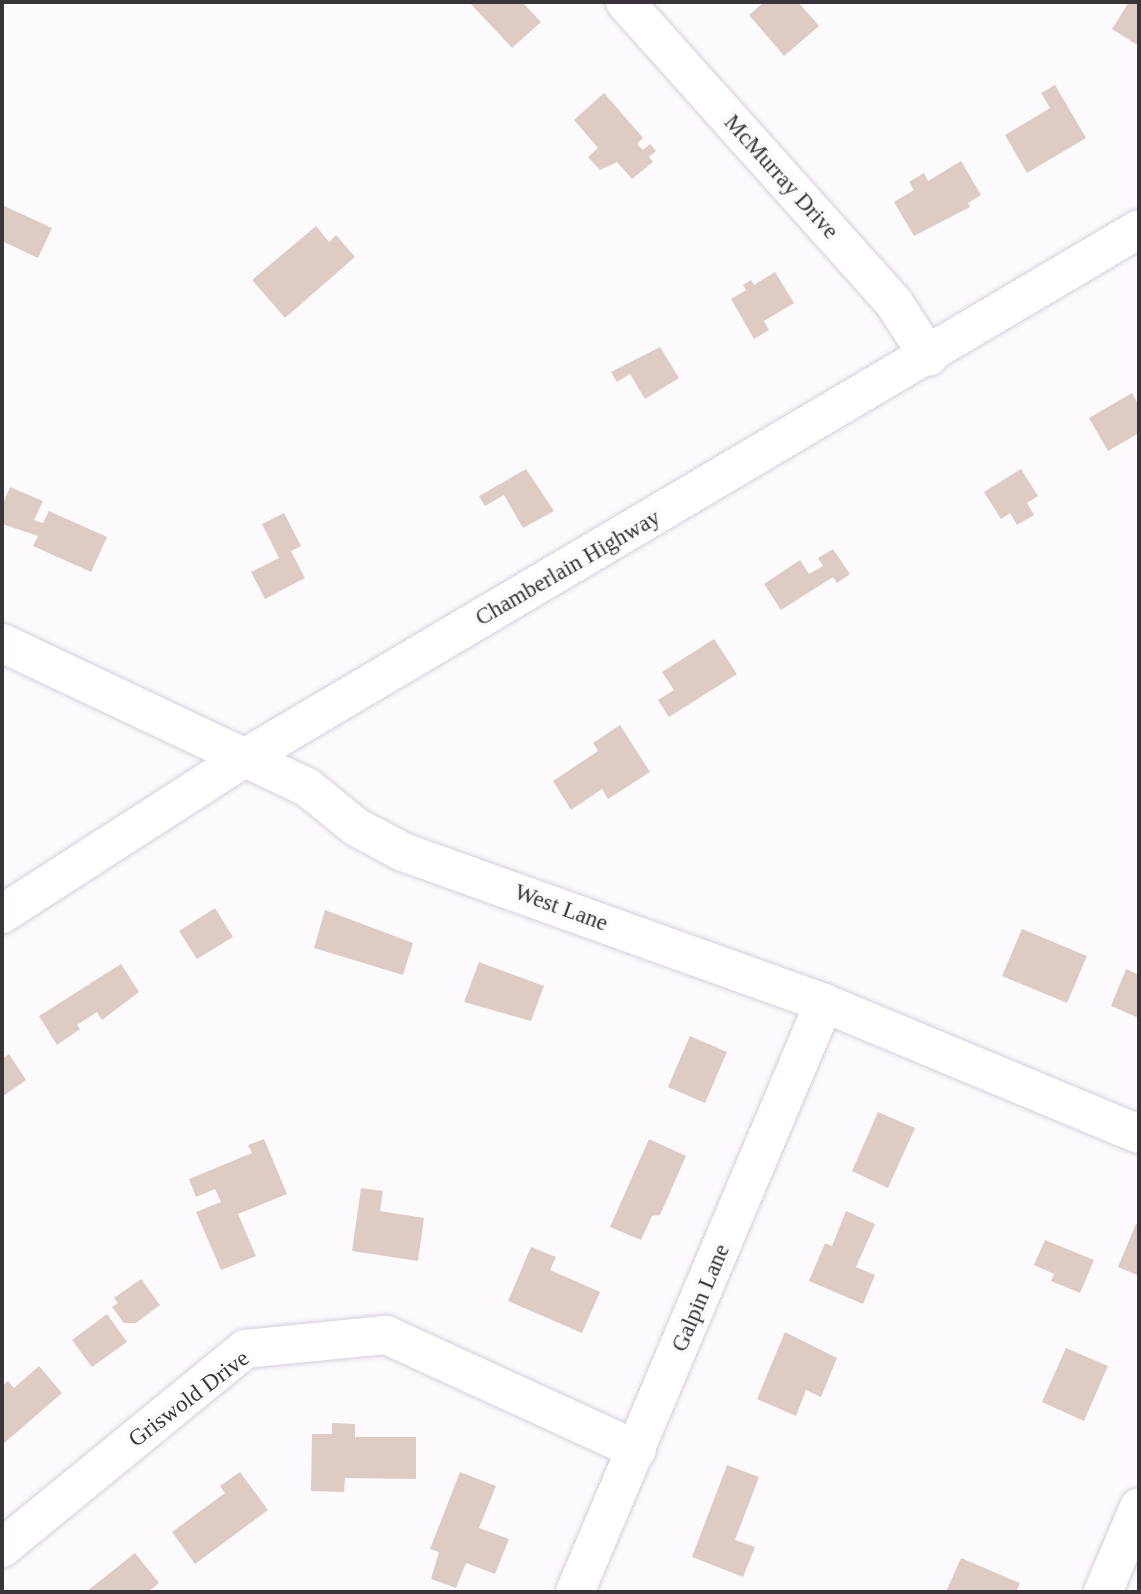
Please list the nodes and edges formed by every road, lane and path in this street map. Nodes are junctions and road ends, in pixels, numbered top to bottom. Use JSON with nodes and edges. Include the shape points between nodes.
{"nodes":[{"id":1,"x":625,"y":2,"type":"edge"},
{"id":2,"x":1139,"y":229,"type":"edge"},
{"id":3,"x":929,"y":357,"type":"junction"},
{"id":4,"x":2,"y":643,"type":"edge"},
{"id":5,"x":246,"y":757,"type":"junction"},
{"id":6,"x":2,"y":914,"type":"edge"},
{"id":7,"x":824,"y":1003,"type":"junction"},
{"id":8,"x":1139,"y":1134,"type":"edge"},
{"id":9,"x":637,"y":1450,"type":"junction"},
{"id":10,"x":1139,"y":1507,"type":"edge"},
{"id":11,"x":2,"y":1548,"type":"edge"},
{"id":12,"x":575,"y":1592,"type":"edge"},
{"id":13,"x":1103,"y":1592,"type":"edge"}],
"edges":[{"from":1,"to":3,"type":"street","name":"McMurray Drive","via":[[894,303]]},
{"from":2,"to":3,"type":"street","name":"Chamberlain Highway"},
{"from":3,"to":5,"type":"street","name":"Chamberlain Highway"},
{"from":4,"to":5,"type":"street","name":"West Lane"},
{"from":5,"to":6,"type":"street","name":"Chamberlain Highway"},
{"from":5,"to":7,"type":"street","name":"West Lane","via":[[307,787],[356,827],[403,852]]},
{"from":7,"to":8,"type":"street","name":"West Lane"},
{"from":7,"to":9,"type":"street","name":"Galpin Lane"},
{"from":9,"to":11,"type":"street","name":"Griswold Drive","via":[[386,1335],[245,1349]]},
{"from":9,"to":12,"type":"street","name":"Galpin Lane"},
{"from":10,"to":13,"type":"street"}]}
